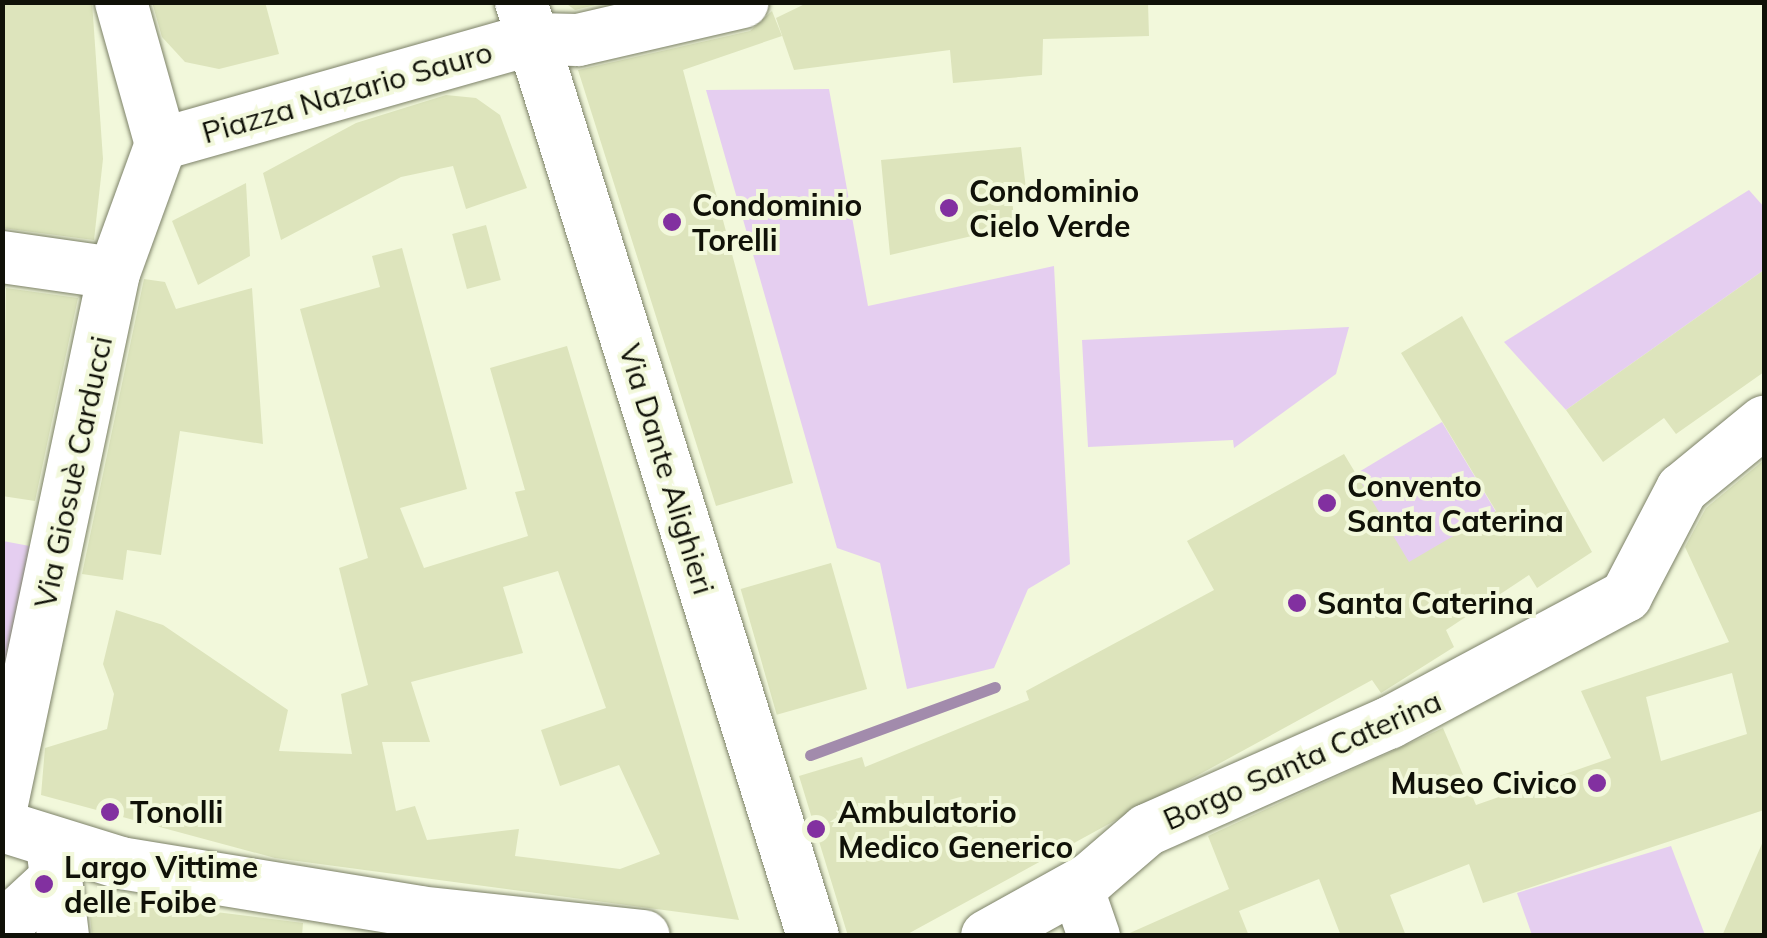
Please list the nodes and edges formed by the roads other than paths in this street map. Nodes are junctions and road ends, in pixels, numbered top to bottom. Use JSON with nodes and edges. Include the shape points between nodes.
{"nodes":[{"id":1,"x":121,"y":2,"type":"edge"},
{"id":2,"x":744,"y":2,"type":"edge"},
{"id":3,"x":527,"y":21,"type":"edge"},
{"id":4,"x":161,"y":144,"type":"junction"},
{"id":5,"x":2,"y":258,"type":"edge"},
{"id":6,"x":114,"y":272,"type":"junction"},
{"id":7,"x":1764,"y":422,"type":"edge"},
{"id":8,"x":2,"y":804,"type":"edge"},
{"id":9,"x":2,"y":826,"type":"edge"},
{"id":10,"x":53,"y":863,"type":"junction"},
{"id":11,"x":1077,"y":887,"type":"junction"},
{"id":12,"x":422,"y":924,"type":"edge"},
{"id":13,"x":2,"y":928,"type":"edge"},
{"id":14,"x":63,"y":936,"type":"edge"},
{"id":15,"x":644,"y":936,"type":"edge"},
{"id":16,"x":813,"y":936,"type":"edge"},
{"id":17,"x":987,"y":936,"type":"edge"},
{"id":18,"x":1094,"y":936,"type":"edge"}],
"edges":[{"from":1,"to":4,"type":"street"},
{"from":2,"to":3,"type":"street","name":"Piazza Nazario Sauro","via":[[578,40]]},
{"from":3,"to":4,"type":"street","name":"Piazza Nazario Sauro"},
{"from":3,"to":16,"type":"street","name":"Via Dante Alighieri"},
{"from":4,"to":6,"type":"street","name":"Via Giosuè Carducci"},
{"from":5,"to":6,"type":"street"},
{"from":6,"to":8,"type":"street","name":"Via Giosuè Carducci"},
{"from":7,"to":11,"type":"street","name":"Borgo Santa Caterina","via":[[1682,489],[1626,596],[1389,723],[1147,830]]},
{"from":9,"to":10,"type":"street"},
{"from":10,"to":12,"type":"street"},
{"from":10,"to":13,"type":"street"},
{"from":10,"to":14,"type":"street"},
{"from":11,"to":17,"type":"street","name":"Borgo Santa Caterina"},
{"from":11,"to":18,"type":"street"},
{"from":12,"to":15,"type":"street"}]}
